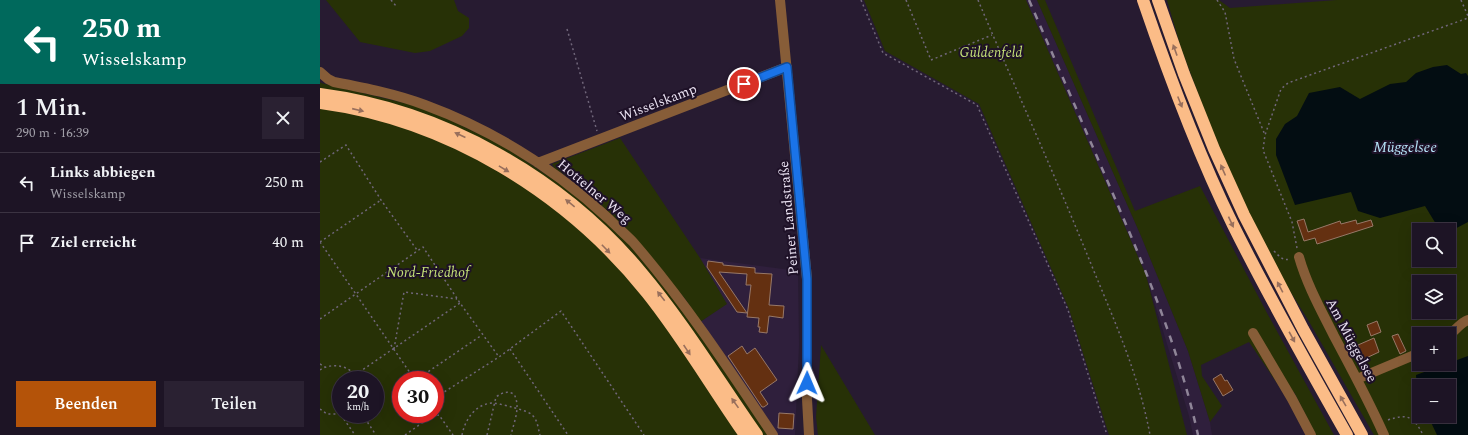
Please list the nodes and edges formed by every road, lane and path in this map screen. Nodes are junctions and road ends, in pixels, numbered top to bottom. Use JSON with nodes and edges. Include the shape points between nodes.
{"nodes":[{"id":1,"x":391,"y":0,"type":"edge"},
{"id":2,"x":780,"y":0,"type":"edge"},
{"id":3,"x":861,"y":0,"type":"edge"},
{"id":4,"x":906,"y":0,"type":"edge"},
{"id":5,"x":978,"y":0,"type":"edge"},
{"id":6,"x":1143,"y":0,"type":"edge"},
{"id":7,"x":1158,"y":0,"type":"edge"},
{"id":8,"x":1217,"y":0,"type":"edge"},
{"id":9,"x":1461,"y":0,"type":"edge"},
{"id":10,"x":396,"y":6,"type":"dead end"},
{"id":11,"x":1468,"y":17,"type":"edge"},
{"id":12,"x":567,"y":29,"type":"dead end"},
{"id":13,"x":992,"y":35,"type":"junction"},
{"id":14,"x":787,"y":67,"type":"junction"},
{"id":15,"x":320,"y":72,"type":"edge"},
{"id":16,"x":320,"y":94,"type":"edge"},
{"id":17,"x":320,"y":103,"type":"edge"},
{"id":18,"x":1265,"y":135,"type":"junction"},
{"id":19,"x":599,"y":140,"type":"junction"},
{"id":20,"x":320,"y":162,"type":"edge"},
{"id":21,"x":538,"y":163,"type":"junction"},
{"id":22,"x":381,"y":200,"type":"junction"},
{"id":23,"x":320,"y":242,"type":"edge"},
{"id":24,"x":418,"y":250,"type":"junction"},
{"id":25,"x":1274,"y":251,"type":"dead end"},
{"id":26,"x":1299,"y":257,"type":"junction"},
{"id":27,"x":357,"y":294,"type":"junction"},
{"id":28,"x":457,"y":299,"type":"junction"},
{"id":29,"x":460,"y":304,"type":"junction"},
{"id":30,"x":320,"y":319,"type":"edge"},
{"id":31,"x":1468,"y":320,"type":"edge"},
{"id":32,"x":1456,"y":330,"type":"edge"},
{"id":33,"x":1253,"y":333,"type":"dead end"},
{"id":34,"x":483,"y":335,"type":"junction"},
{"id":35,"x":394,"y":349,"type":"junction"},
{"id":36,"x":509,"y":349,"type":"junction"},
{"id":37,"x":1412,"y":356,"type":"edge"},
{"id":38,"x":498,"y":357,"type":"junction"},
{"id":39,"x":320,"y":364,"type":"edge"},
{"id":40,"x":325,"y":367,"type":"junction"},
{"id":41,"x":320,"y":370,"type":"edge"},
{"id":42,"x":349,"y":371,"type":"edge"},
{"id":43,"x":361,"y":371,"type":"edge"},
{"id":44,"x":410,"y":371,"type":"edge"},
{"id":45,"x":429,"y":371,"type":"edge"},
{"id":46,"x":1357,"y":379,"type":"junction"},
{"id":47,"x":444,"y":392,"type":"edge"},
{"id":48,"x":494,"y":403,"type":"junction"},
{"id":49,"x":517,"y":408,"type":"junction"},
{"id":50,"x":320,"y":409,"type":"edge"},
{"id":51,"x":332,"y":414,"type":"edge"},
{"id":52,"x":444,"y":422,"type":"edge"},
{"id":53,"x":348,"y":423,"type":"edge"},
{"id":54,"x":368,"y":423,"type":"edge"},
{"id":55,"x":421,"y":423,"type":"edge"},
{"id":56,"x":1379,"y":423,"type":"junction"},
{"id":57,"x":355,"y":435,"type":"edge"},
{"id":58,"x":376,"y":435,"type":"edge"},
{"id":59,"x":405,"y":435,"type":"edge"},
{"id":60,"x":453,"y":435,"type":"edge"},
{"id":61,"x":462,"y":435,"type":"edge"},
{"id":62,"x":487,"y":435,"type":"edge"},
{"id":63,"x":511,"y":435,"type":"edge"},
{"id":64,"x":540,"y":435,"type":"edge"},
{"id":65,"x":568,"y":435,"type":"edge"},
{"id":66,"x":644,"y":435,"type":"edge"},
{"id":67,"x":745,"y":435,"type":"edge"},
{"id":68,"x":757,"y":435,"type":"edge"},
{"id":69,"x":773,"y":435,"type":"edge"},
{"id":70,"x":809,"y":435,"type":"edge"},
{"id":71,"x":1107,"y":435,"type":"edge"},
{"id":72,"x":1150,"y":435,"type":"edge"},
{"id":73,"x":1311,"y":435,"type":"edge"},
{"id":74,"x":1347,"y":435,"type":"edge"},
{"id":75,"x":1362,"y":435,"type":"edge"},
{"id":76,"x":1384,"y":435,"type":"edge"},
{"id":77,"x":1422,"y":435,"type":"edge"}],
"edges":[{"from":1,"to":10,"type":"path"},
{"from":2,"to":14,"type":"street","name":"Peiner Landstraße"},
{"from":3,"to":71,"type":"path","via":[[883,53],[977,105],[1068,310]]},
{"from":4,"to":13,"type":"path","via":[[931,60]]},
{"from":5,"to":13,"type":"path"},
{"from":6,"to":74,"type":"highway","one_way":true,"via":[[1171,80],[1232,223],[1288,331]]},
{"from":75,"to":7,"type":"highway","one_way":true,"via":[[1244,215],[1184,74]]},
{"from":8,"to":18,"type":"path","via":[[1225,12],[1234,59]]},
{"from":9,"to":11,"type":"path"},
{"from":11,"to":18,"type":"path","via":[[1288,83],[1281,89]]},
{"from":12,"to":19,"type":"path"},
{"from":13,"to":72,"type":"path","via":[[1055,176],[1128,351]]},
{"from":14,"to":19,"type":"street","name":"Wisselskamp"},
{"from":14,"to":70,"type":"street","name":"Peiner Landstraße","via":[[807,279]]},
{"from":15,"to":21,"type":"street","name":"Hottelner Weg","via":[[334,82],[391,94],[426,105],[504,142]]},
{"from":68,"to":16,"type":"highway","one_way":true,"via":[[688,333],[641,272],[608,236],[570,203],[534,176],[459,134],[381,106]]},
{"from":17,"to":67,"type":"highway","one_way":true,"via":[[379,115],[427,130],[503,168],[563,210],[601,243],[647,293]]},
{"from":18,"to":26,"type":"path","via":[[1263,150],[1292,222]]},
{"from":19,"to":21,"type":"street","name":"Wisselskamp"},
{"from":20,"to":22,"type":"path","via":[[346,145]]},
{"from":21,"to":69,"type":"street","name":"Hottelner Weg","via":[[577,191],[632,241],[682,302]]},
{"from":22,"to":23,"type":"path"},
{"from":22,"to":24,"type":"path"},
{"from":23,"to":27,"type":"path"},
{"from":24,"to":27,"type":"path"},
{"from":24,"to":28,"type":"path","via":[[423,247]]},
{"from":25,"to":26,"type":"path","via":[[1286,260]]},
{"from":26,"to":46,"type":"street","name":"Am Müggelsee","via":[[1314,297]]},
{"from":27,"to":30,"type":"path"},
{"from":27,"to":35,"type":"path"},
{"from":28,"to":29,"type":"path"},
{"from":28,"to":35,"type":"path","via":[[404,292]]},
{"from":29,"to":34,"type":"path"},
{"from":29,"to":35,"type":"path"},
{"from":31,"to":32,"type":"street"},
{"from":33,"to":73,"type":"street"},
{"from":34,"to":38,"type":"path"},
{"from":34,"to":45,"type":"path"},
{"from":35,"to":43,"type":"path"},
{"from":35,"to":44,"type":"path"},
{"from":36,"to":38,"type":"path"},
{"from":36,"to":65,"type":"path"},
{"from":36,"to":66,"type":"path","via":[[561,312]]},
{"from":37,"to":46,"type":"street"},
{"from":38,"to":47,"type":"path"},
{"from":39,"to":40,"type":"path"},
{"from":40,"to":41,"type":"path"},
{"from":40,"to":42,"type":"path","via":[[341,366]]},
{"from":46,"to":56,"type":"street","name":"Am Müggelsee"},
{"from":48,"to":49,"type":"path"},
{"from":48,"to":49,"type":"path","via":[[496,397],[508,392],[514,394]]},
{"from":48,"to":61,"type":"path","via":[[481,406],[473,412],[466,421]]},
{"from":48,"to":62,"type":"path"},
{"from":49,"to":63,"type":"path"},
{"from":49,"to":64,"type":"path","via":[[532,415]]},
{"from":50,"to":51,"type":"path"},
{"from":52,"to":60,"type":"path"},
{"from":53,"to":57,"type":"path"},
{"from":54,"to":58,"type":"path"},
{"from":55,"to":59,"type":"path"},
{"from":56,"to":76,"type":"street","name":"Am Müggelsee"},
{"from":56,"to":77,"type":"path","via":[[1397,417],[1409,417],[1417,423]]}]}
